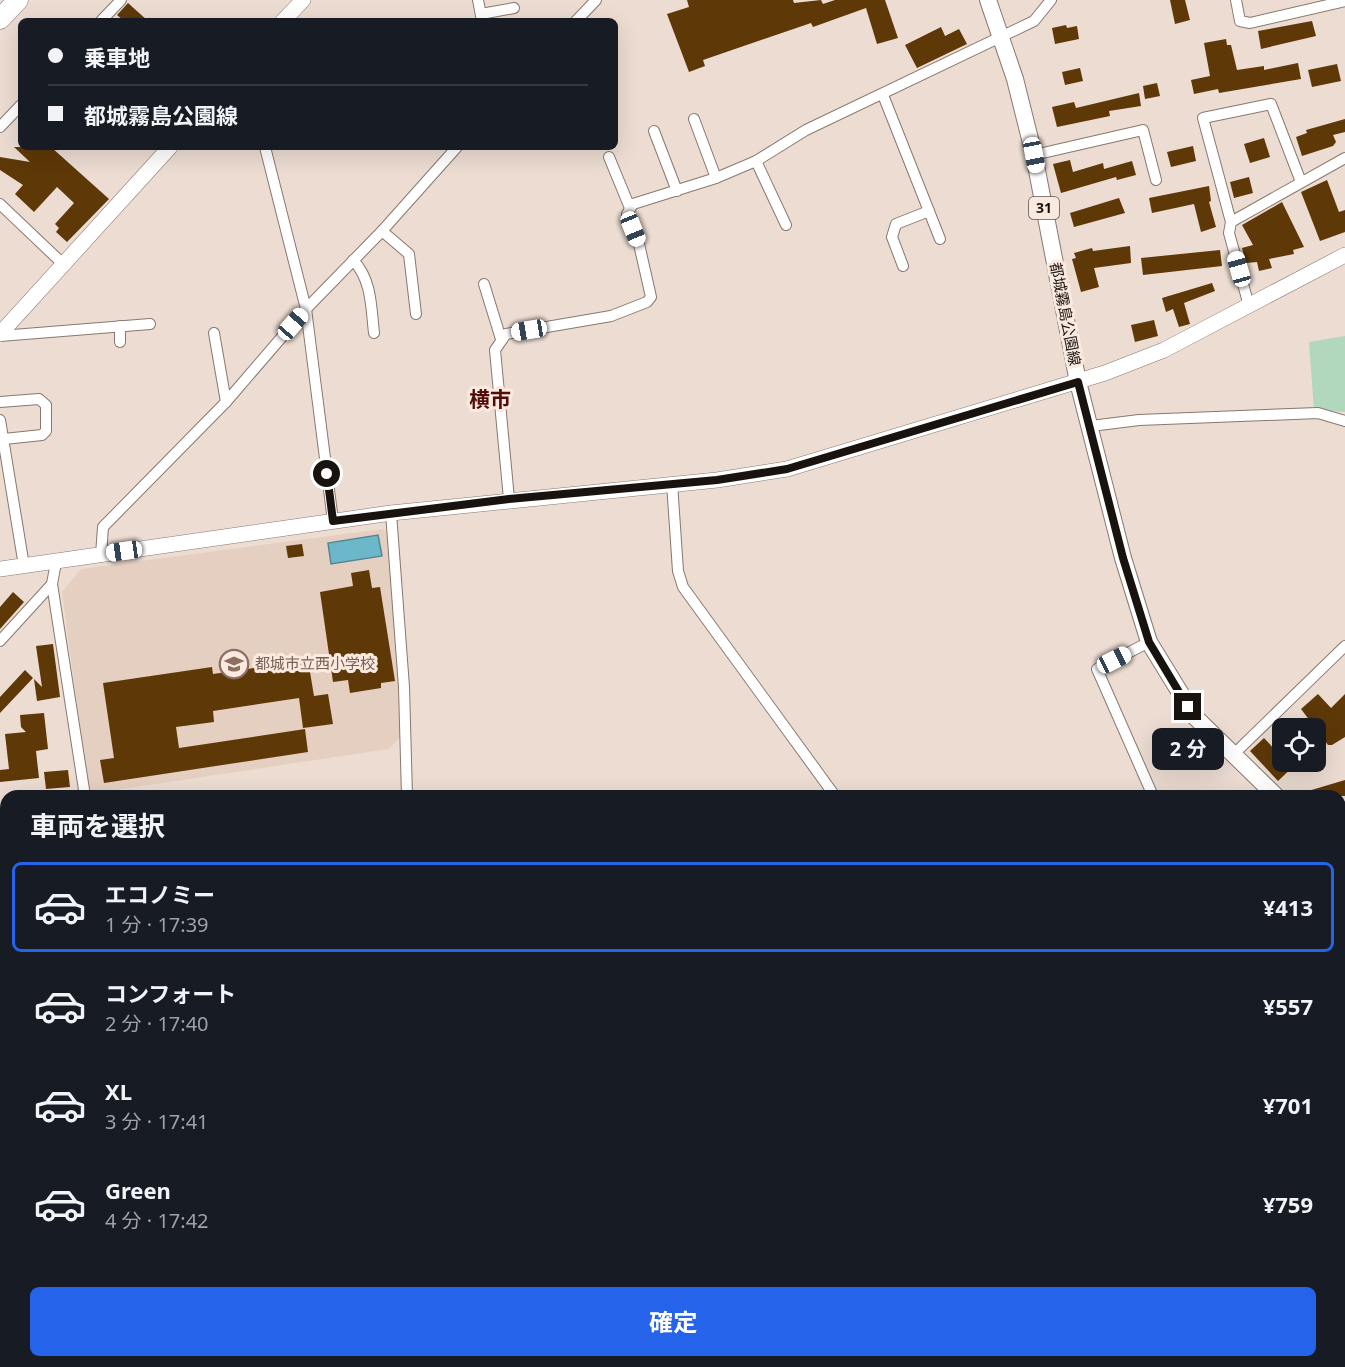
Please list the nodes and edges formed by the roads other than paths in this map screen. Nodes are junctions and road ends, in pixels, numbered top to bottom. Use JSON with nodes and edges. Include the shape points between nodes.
{"nodes":[{"id":1,"x":18,"y":0,"type":"edge"},
{"id":2,"x":121,"y":0,"type":"edge"},
{"id":3,"x":303,"y":0,"type":"edge"},
{"id":4,"x":478,"y":0,"type":"edge"},
{"id":5,"x":596,"y":0,"type":"edge"},
{"id":6,"x":988,"y":0,"type":"edge"},
{"id":7,"x":1051,"y":0,"type":"edge"},
{"id":8,"x":1236,"y":0,"type":"edge"},
{"id":9,"x":1345,"y":1,"type":"edge"},
{"id":10,"x":514,"y":8,"type":"dead end"},
{"id":11,"x":104,"y":18,"type":"edge"},
{"id":12,"x":286,"y":18,"type":"edge"},
{"id":13,"x":481,"y":18,"type":"edge"},
{"id":14,"x":579,"y":18,"type":"edge"},
{"id":15,"x":0,"y":19,"type":"edge"},
{"id":16,"x":1001,"y":36,"type":"junction"},
{"id":17,"x":883,"y":95,"type":"junction"},
{"id":18,"x":18,"y":108,"type":"edge"},
{"id":19,"x":694,"y":119,"type":"dead end"},
{"id":20,"x":0,"y":127,"type":"edge"},
{"id":21,"x":654,"y":131,"type":"dead end"},
{"id":22,"x":167,"y":150,"type":"edge"},
{"id":23,"x":266,"y":150,"type":"edge"},
{"id":24,"x":454,"y":150,"type":"edge"},
{"id":25,"x":1034,"y":155,"type":"junction"},
{"id":26,"x":609,"y":157,"type":"dead end"},
{"id":27,"x":1345,"y":158,"type":"edge"},
{"id":28,"x":756,"y":161,"type":"junction"},
{"id":29,"x":716,"y":178,"type":"junction"},
{"id":30,"x":1156,"y":180,"type":"dead end"},
{"id":31,"x":1300,"y":182,"type":"junction"},
{"id":32,"x":676,"y":191,"type":"junction"},
{"id":33,"x":0,"y":204,"type":"edge"},
{"id":34,"x":630,"y":208,"type":"junction"},
{"id":35,"x":928,"y":211,"type":"junction"},
{"id":36,"x":1231,"y":222,"type":"junction"},
{"id":37,"x":786,"y":225,"type":"dead end"},
{"id":38,"x":382,"y":231,"type":"junction"},
{"id":39,"x":940,"y":239,"type":"dead end"},
{"id":40,"x":1345,"y":255,"type":"edge"},
{"id":41,"x":353,"y":260,"type":"junction"},
{"id":42,"x":63,"y":264,"type":"junction"},
{"id":43,"x":903,"y":266,"type":"dead end"},
{"id":44,"x":484,"y":284,"type":"dead end"},
{"id":45,"x":1249,"y":306,"type":"junction"},
{"id":46,"x":306,"y":309,"type":"junction"},
{"id":47,"x":416,"y":314,"type":"dead end"},
{"id":48,"x":150,"y":324,"type":"dead end"},
{"id":49,"x":120,"y":326,"type":"junction"},
{"id":50,"x":214,"y":333,"type":"dead end"},
{"id":51,"x":374,"y":333,"type":"dead end"},
{"id":52,"x":0,"y":335,"type":"edge"},
{"id":53,"x":501,"y":339,"type":"junction"},
{"id":54,"x":120,"y":342,"type":"dead end"},
{"id":55,"x":1078,"y":382,"type":"junction"},
{"id":56,"x":0,"y":402,"type":"edge"},
{"id":57,"x":226,"y":402,"type":"junction"},
{"id":58,"x":0,"y":420,"type":"edge"},
{"id":59,"x":1345,"y":421,"type":"edge"},
{"id":60,"x":1091,"y":426,"type":"junction"},
{"id":61,"x":4,"y":439,"type":"junction"},
{"id":62,"x":672,"y":483,"type":"junction"},
{"id":63,"x":509,"y":499,"type":"junction"},
{"id":64,"x":391,"y":513,"type":"junction"},
{"id":65,"x":333,"y":521,"type":"junction"},
{"id":66,"x":101,"y":555,"type":"junction"},
{"id":67,"x":56,"y":562,"type":"junction"},
{"id":68,"x":24,"y":566,"type":"junction"},
{"id":69,"x":0,"y":569,"type":"edge"},
{"id":70,"x":52,"y":584,"type":"junction"},
{"id":71,"x":0,"y":641,"type":"edge"},
{"id":72,"x":1149,"y":642,"type":"junction"},
{"id":73,"x":1345,"y":646,"type":"edge"},
{"id":74,"x":1234,"y":754,"type":"junction"},
{"id":75,"x":84,"y":790,"type":"edge"},
{"id":76,"x":407,"y":790,"type":"edge"},
{"id":77,"x":832,"y":790,"type":"edge"},
{"id":78,"x":1150,"y":790,"type":"edge"},
{"id":79,"x":1270,"y":790,"type":"edge"}],
"edges":[{"from":1,"to":15,"type":"highway"},
{"from":2,"to":11,"type":"street"},
{"from":3,"to":12,"type":"street"},
{"from":4,"to":13,"type":"street"},
{"from":5,"to":14,"type":"street"},
{"from":6,"to":16,"type":"main road","name":"都城霧島公園線","number":"31"},
{"from":7,"to":16,"type":"street","via":[[1034,21]]},
{"from":8,"to":9,"type":"street","via":[[1240,21],[1250,23]]},
{"from":10,"to":13,"type":"street"},
{"from":16,"to":17,"type":"street"},
{"from":16,"to":25,"type":"main road","name":"都城霧島公園線","number":"31"},
{"from":17,"to":28,"type":"street","via":[[806,130]]},
{"from":17,"to":35,"type":"street"},
{"from":18,"to":20,"type":"street"},
{"from":19,"to":29,"type":"street"},
{"from":21,"to":32,"type":"street"},
{"from":22,"to":42,"type":"street"},
{"from":23,"to":46,"type":"street"},
{"from":24,"to":38,"type":"street"},
{"from":25,"to":30,"type":"street","via":[[1143,130]]},
{"from":25,"to":55,"type":"main road","name":"都城霧島公園線","number":"31"},
{"from":26,"to":34,"type":"street"},
{"from":27,"to":31,"type":"street"},
{"from":28,"to":29,"type":"street"},
{"from":28,"to":37,"type":"street"},
{"from":29,"to":32,"type":"street"},
{"from":31,"to":36,"type":"street"},
{"from":31,"to":36,"type":"street","via":[[1271,104],[1203,118]]},
{"from":32,"to":34,"type":"street"},
{"from":33,"to":42,"type":"street"},
{"from":34,"to":53,"type":"street","via":[[627,214],[651,297],[647,302],[611,316],[506,334]]},
{"from":35,"to":39,"type":"street"},
{"from":35,"to":43,"type":"street","via":[[896,224],[892,237]]},
{"from":36,"to":45,"type":"street","via":[[1229,233]]},
{"from":38,"to":41,"type":"street"},
{"from":38,"to":47,"type":"street","via":[[409,254]]},
{"from":40,"to":45,"type":"street"},
{"from":41,"to":46,"type":"street"},
{"from":41,"to":51,"type":"street","via":[[368,282]]},
{"from":42,"to":52,"type":"street"},
{"from":44,"to":53,"type":"street"},
{"from":45,"to":55,"type":"street","via":[[1164,350]]},
{"from":46,"to":57,"type":"street"},
{"from":46,"to":65,"type":"street"},
{"from":48,"to":49,"type":"street"},
{"from":49,"to":52,"type":"street"},
{"from":49,"to":54,"type":"street"},
{"from":50,"to":57,"type":"street"},
{"from":53,"to":63,"type":"street","via":[[495,350]]},
{"from":55,"to":60,"type":"main road","name":"都城霧島公園線","number":"31"},
{"from":55,"to":62,"type":"street","via":[[787,469]]},
{"from":56,"to":61,"type":"street","via":[[39,399],[46,405],[46,431],[42,435]]},
{"from":57,"to":66,"type":"street","via":[[103,527]]},
{"from":58,"to":61,"type":"street"},
{"from":59,"to":60,"type":"street","via":[[1318,413],[1139,420]]},
{"from":60,"to":72,"type":"main road","name":"都城霧島公園線","number":"31","via":[[1123,558]]},
{"from":61,"to":68,"type":"street"},
{"from":62,"to":63,"type":"street"},
{"from":62,"to":77,"type":"street","via":[[682,587]]},
{"from":63,"to":64,"type":"street"},
{"from":64,"to":65,"type":"street"},
{"from":64,"to":76,"type":"street"},
{"from":65,"to":66,"type":"street"},
{"from":66,"to":67,"type":"street"},
{"from":67,"to":68,"type":"street"},
{"from":67,"to":70,"type":"street"},
{"from":68,"to":69,"type":"street"},
{"from":70,"to":71,"type":"street"},
{"from":70,"to":75,"type":"street"},
{"from":72,"to":74,"type":"main road","name":"都城霧島公園線","number":"31","via":[[1195,717]]},
{"from":72,"to":78,"type":"street","via":[[1097,669]]},
{"from":73,"to":74,"type":"street"},
{"from":74,"to":79,"type":"main road","name":"都城霧島公園線","number":"31"}]}
